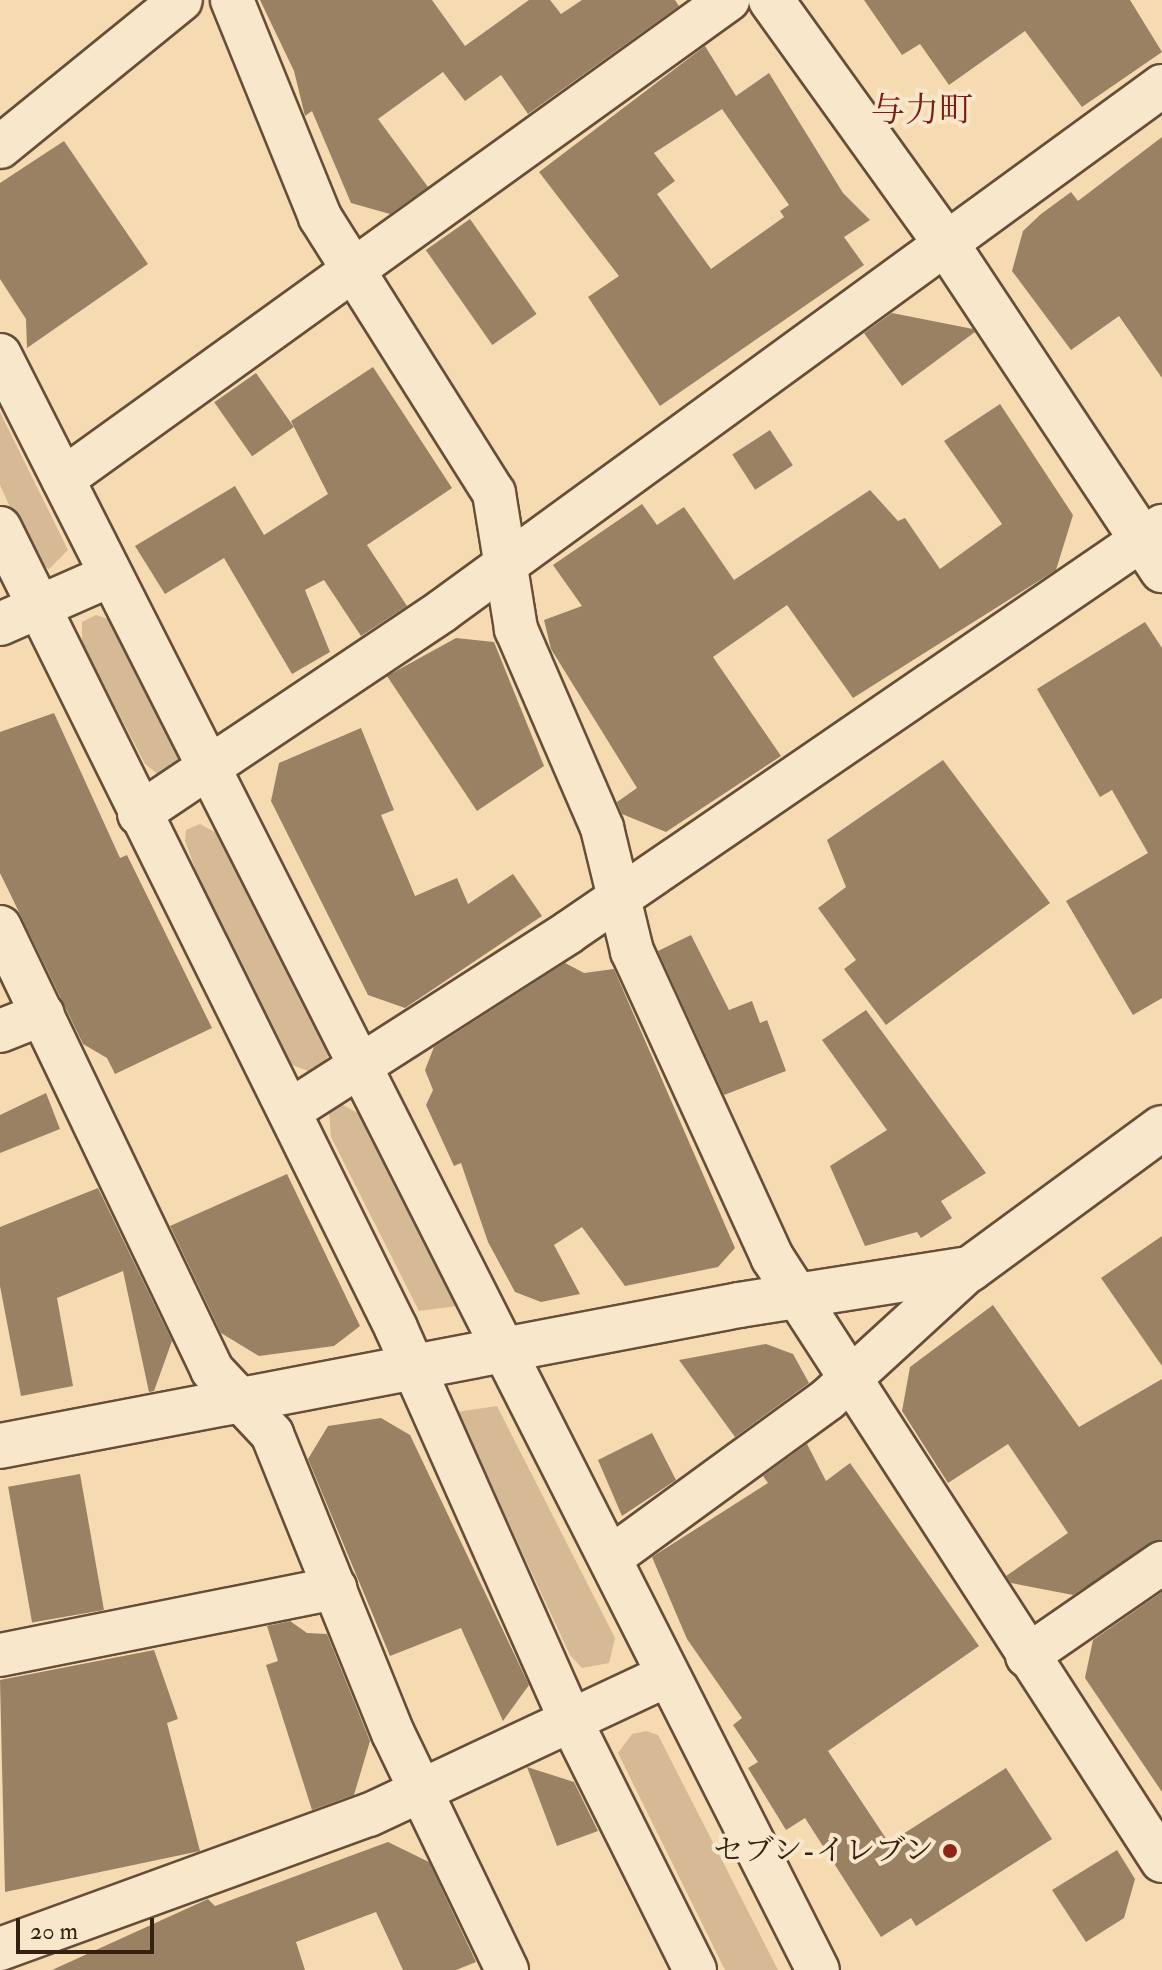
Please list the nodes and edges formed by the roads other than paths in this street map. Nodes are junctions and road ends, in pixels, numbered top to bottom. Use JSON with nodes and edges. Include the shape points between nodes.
{"nodes":[{"id":1,"x":181,"y":0,"type":"edge"},
{"id":2,"x":232,"y":0,"type":"edge"},
{"id":3,"x":728,"y":0,"type":"edge"},
{"id":4,"x":771,"y":0,"type":"edge"},
{"id":5,"x":1162,"y":86,"type":"edge"},
{"id":6,"x":0,"y":147,"type":"edge"},
{"id":7,"x":947,"y":245,"type":"junction"},
{"id":8,"x":352,"y":273,"type":"junction"},
{"id":9,"x":0,"y":355,"type":"edge"},
{"id":10,"x":63,"y":479,"type":"junction"},
{"id":11,"x":0,"y":528,"type":"edge"},
{"id":12,"x":1156,"y":546,"type":"edge"},
{"id":13,"x":503,"y":564,"type":"junction"},
{"id":14,"x":111,"y":575,"type":"junction"},
{"id":15,"x":39,"y":606,"type":"junction"},
{"id":16,"x":0,"y":624,"type":"edge"},
{"id":17,"x":210,"y":770,"type":"junction"},
{"id":18,"x":139,"y":814,"type":"junction"},
{"id":19,"x":618,"y":895,"type":"junction"},
{"id":20,"x":0,"y":927,"type":"edge"},
{"id":21,"x":43,"y":1014,"type":"junction"},
{"id":22,"x":0,"y":1031,"type":"edge"},
{"id":23,"x":360,"y":1066,"type":"junction"},
{"id":24,"x":291,"y":1110,"type":"junction"},
{"id":25,"x":1162,"y":1128,"type":"edge"},
{"id":26,"x":970,"y":1269,"type":"junction"},
{"id":27,"x":796,"y":1298,"type":"junction"},
{"id":28,"x":505,"y":1352,"type":"junction"},
{"id":29,"x":415,"y":1369,"type":"junction"},
{"id":30,"x":853,"y":1392,"type":"junction"},
{"id":31,"x":243,"y":1402,"type":"junction"},
{"id":32,"x":0,"y":1446,"type":"edge"},
{"id":33,"x":610,"y":1558,"type":"junction"},
{"id":34,"x":1162,"y":1563,"type":"edge"},
{"id":35,"x":335,"y":1588,"type":"junction"},
{"id":36,"x":0,"y":1655,"type":"edge"},
{"id":37,"x":1027,"y":1656,"type":"junction"},
{"id":38,"x":668,"y":1675,"type":"junction"},
{"id":39,"x":570,"y":1719,"type":"junction"},
{"id":40,"x":422,"y":1787,"type":"junction"},
{"id":41,"x":1162,"y":1861,"type":"edge"},
{"id":42,"x":0,"y":1949,"type":"edge"},
{"id":43,"x":507,"y":1970,"type":"edge"},
{"id":44,"x":695,"y":1970,"type":"edge"},
{"id":45,"x":818,"y":1970,"type":"edge"}],
"edges":[{"from":1,"to":6,"type":"street"},
{"from":2,"to":8,"type":"street","via":[[320,217]]},
{"from":3,"to":8,"type":"street"},
{"from":4,"to":7,"type":"street"},
{"from":5,"to":7,"type":"street"},
{"from":7,"to":12,"type":"street"},
{"from":7,"to":13,"type":"street"},
{"from":8,"to":10,"type":"street"},
{"from":8,"to":13,"type":"street","via":[[494,493]]},
{"from":9,"to":10,"type":"street"},
{"from":10,"to":14,"type":"street"},
{"from":11,"to":15,"type":"street"},
{"from":12,"to":19,"type":"street"},
{"from":13,"to":17,"type":"street"},
{"from":13,"to":19,"type":"street","via":[[516,629],[602,828]]},
{"from":14,"to":15,"type":"street"},
{"from":14,"to":17,"type":"street"},
{"from":15,"to":16,"type":"street"},
{"from":15,"to":18,"type":"street"},
{"from":17,"to":18,"type":"street"},
{"from":17,"to":23,"type":"street"},
{"from":18,"to":24,"type":"street"},
{"from":19,"to":23,"type":"street"},
{"from":19,"to":27,"type":"street","via":[[632,951]]},
{"from":20,"to":21,"type":"street"},
{"from":21,"to":22,"type":"street"},
{"from":21,"to":31,"type":"street","via":[[212,1370]]},
{"from":23,"to":24,"type":"street"},
{"from":23,"to":28,"type":"street"},
{"from":24,"to":29,"type":"street"},
{"from":25,"to":26,"type":"street"},
{"from":26,"to":27,"type":"street"},
{"from":26,"to":30,"type":"street"},
{"from":27,"to":28,"type":"street"},
{"from":27,"to":30,"type":"street"},
{"from":28,"to":29,"type":"street"},
{"from":28,"to":33,"type":"street"},
{"from":29,"to":31,"type":"street"},
{"from":29,"to":39,"type":"street"},
{"from":30,"to":33,"type":"street"},
{"from":30,"to":37,"type":"street"},
{"from":31,"to":32,"type":"street"},
{"from":31,"to":35,"type":"street","via":[[272,1434]]},
{"from":33,"to":38,"type":"street"},
{"from":34,"to":37,"type":"street"},
{"from":35,"to":36,"type":"street"},
{"from":35,"to":40,"type":"street"},
{"from":37,"to":41,"type":"street"},
{"from":38,"to":39,"type":"street"},
{"from":38,"to":45,"type":"street"},
{"from":39,"to":40,"type":"street"},
{"from":39,"to":44,"type":"street"},
{"from":40,"to":42,"type":"street","via":[[369,1815]]},
{"from":40,"to":43,"type":"street"}]}
